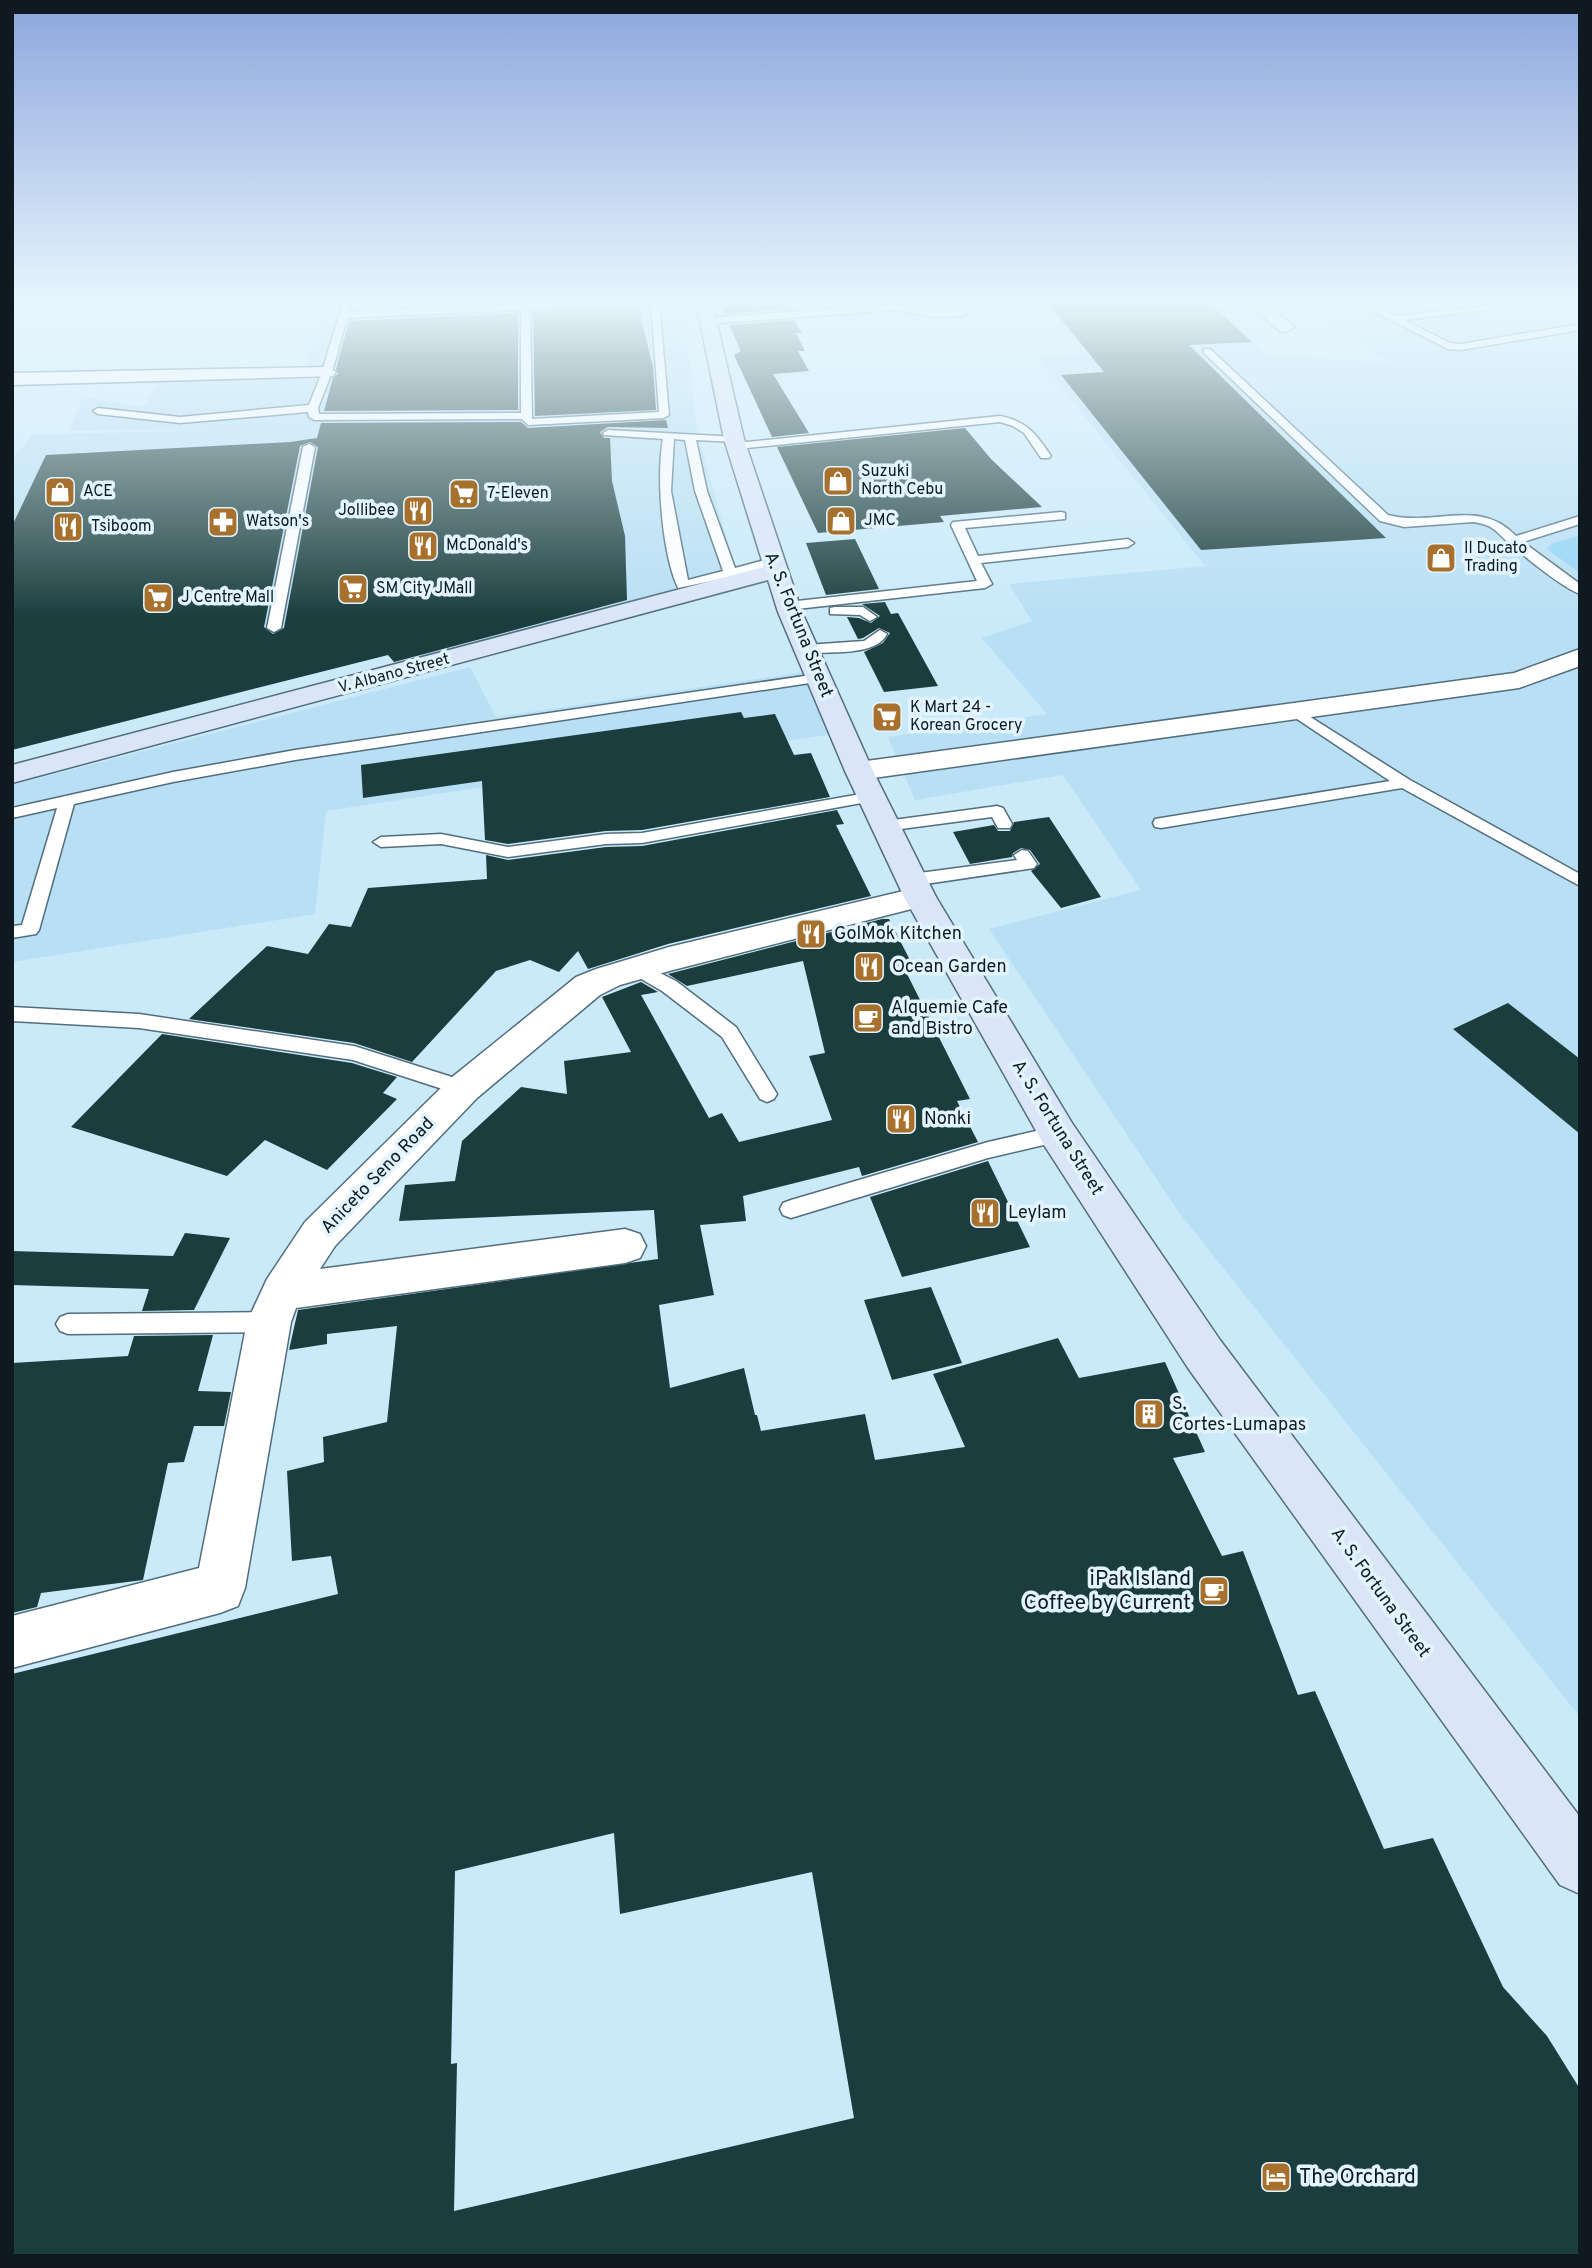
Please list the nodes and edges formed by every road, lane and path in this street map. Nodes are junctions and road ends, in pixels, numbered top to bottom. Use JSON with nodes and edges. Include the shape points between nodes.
{"nodes":[{"id":1,"x":313,"y":408,"type":"joint"},
{"id":2,"x":526,"y":408,"type":"edge"},
{"id":3,"x":663,"y":408,"type":"edge"},
{"id":4,"x":727,"y":408,"type":"edge"},
{"id":5,"x":1267,"y":408,"type":"edge"},
{"id":6,"x":98,"y":411,"type":"dead end"},
{"id":7,"x":526,"y":416,"type":"junction"},
{"id":8,"x":608,"y":433,"type":"dead end"},
{"id":9,"x":669,"y":435,"type":"junction"},
{"id":10,"x":690,"y":436,"type":"junction"},
{"id":11,"x":735,"y":442,"type":"junction"},
{"id":12,"x":309,"y":447,"type":"dead end"},
{"id":13,"x":1045,"y":456,"type":"dead end"},
{"id":14,"x":1061,"y":516,"type":"dead end"},
{"id":15,"x":1580,"y":520,"type":"edge"},
{"id":16,"x":1514,"y":541,"type":"junction"},
{"id":17,"x":1128,"y":543,"type":"dead end"},
{"id":18,"x":975,"y":560,"type":"junction"},
{"id":19,"x":774,"y":566,"type":"junction"},
{"id":20,"x":732,"y":578,"type":"junction"},
{"id":21,"x":1580,"y":590,"type":"edge"},
{"id":22,"x":790,"y":610,"type":"junction"},
{"id":23,"x":870,"y":617,"type":"dead end"},
{"id":24,"x":274,"y":628,"type":"dead end"},
{"id":25,"x":880,"y":634,"type":"dead end"},
{"id":26,"x":1580,"y":657,"type":"edge"},
{"id":27,"x":812,"y":663,"type":"junction"},
{"id":28,"x":1293,"y":710,"type":"junction"},
{"id":29,"x":12,"y":775,"type":"edge"},
{"id":30,"x":1404,"y":783,"type":"junction"},
{"id":31,"x":872,"y":798,"type":"junction"},
{"id":32,"x":67,"y":800,"type":"junction"},
{"id":33,"x":12,"y":813,"type":"edge"},
{"id":34,"x":1161,"y":823,"type":"dead end"},
{"id":35,"x":1004,"y":824,"type":"dead end"},
{"id":36,"x":381,"y":842,"type":"dead end"},
{"id":37,"x":1022,"y":855,"type":"dead end"},
{"id":38,"x":1580,"y":880,"type":"edge"},
{"id":39,"x":916,"y":888,"type":"junction"},
{"id":40,"x":12,"y":932,"type":"edge"},
{"id":41,"x":638,"y":968,"type":"junction"},
{"id":42,"x":12,"y":1014,"type":"edge"},
{"id":43,"x":464,"y":1088,"type":"junction"},
{"id":44,"x":767,"y":1094,"type":"dead end"},
{"id":45,"x":1058,"y":1134,"type":"junction"},
{"id":46,"x":792,"y":1209,"type":"dead end"},
{"id":47,"x":625,"y":1246,"type":"dead end"},
{"id":48,"x":276,"y":1307,"type":"junction"},
{"id":49,"x":68,"y":1324,"type":"dead end"},
{"id":50,"x":12,"y":1642,"type":"edge"},
{"id":51,"x":1580,"y":1865,"type":"edge"}],
"edges":[{"from":1,"to":6,"type":"lane","via":[[180,420]]},
{"from":1,"to":7,"type":"lane","via":[[314,417],[341,419]]},
{"from":2,"to":7,"type":"lane"},
{"from":3,"to":7,"type":"lane","via":[[664,415],[528,422]]},
{"from":4,"to":11,"type":"main road","name":"A. S. Fortuna Street"},
{"from":5,"to":16,"type":"lane","via":[[1384,518],[1404,523],[1473,518],[1499,525]]},
{"from":8,"to":9,"type":"lane"},
{"from":9,"to":10,"type":"lane"},
{"from":9,"to":20,"type":"lane","via":[[663,474],[683,585]]},
{"from":10,"to":11,"type":"lane"},
{"from":10,"to":20,"type":"lane","via":[[701,491]]},
{"from":11,"to":13,"type":"lane","via":[[1000,419],[1025,427]]},
{"from":11,"to":19,"type":"main road","name":"A. S. Fortuna Street"},
{"from":12,"to":24,"type":"lane"},
{"from":14,"to":18,"type":"lane","via":[[957,525]]},
{"from":15,"to":16,"type":"lane"},
{"from":16,"to":21,"type":"lane"},
{"from":17,"to":18,"type":"lane"},
{"from":18,"to":22,"type":"lane","via":[[985,584]]},
{"from":19,"to":20,"type":"main road","name":"V. Albano Street"},
{"from":19,"to":22,"type":"main road","name":"A. S. Fortuna Street"},
{"from":20,"to":29,"type":"main road","name":"V. Albano Street"},
{"from":22,"to":23,"type":"lane","via":[[850,609]]},
{"from":22,"to":27,"type":"main road","name":"A. S. Fortuna Street"},
{"from":25,"to":27,"type":"lane","via":[[867,645]]},
{"from":26,"to":28,"type":"street","via":[[1519,680]]},
{"from":27,"to":31,"type":"main road","name":"A. S. Fortuna Street"},
{"from":27,"to":32,"type":"lane"},
{"from":28,"to":30,"type":"lane"},
{"from":28,"to":31,"type":"street"},
{"from":30,"to":34,"type":"lane"},
{"from":30,"to":38,"type":"lane"},
{"from":31,"to":35,"type":"lane","via":[[997,811]]},
{"from":31,"to":36,"type":"lane","via":[[642,838],[508,852],[441,839]]},
{"from":31,"to":39,"type":"main road","name":"A. S. Fortuna Street"},
{"from":32,"to":33,"type":"lane"},
{"from":32,"to":40,"type":"lane","via":[[30,930]]},
{"from":37,"to":39,"type":"lane","via":[[1028,864]]},
{"from":39,"to":41,"type":"street","name":"Aniceto Seno Road"},
{"from":39,"to":45,"type":"main road","name":"A. S. Fortuna Street"},
{"from":41,"to":43,"type":"street","name":"Aniceto Seno Road","via":[[588,986]]},
{"from":41,"to":44,"type":"lane","via":[[729,1032]]},
{"from":42,"to":43,"type":"lane","via":[[139,1021],[354,1053]]},
{"from":43,"to":48,"type":"street","name":"Aniceto Seno Road","via":[[320,1234]]},
{"from":45,"to":46,"type":"lane","via":[[988,1150]]},
{"from":45,"to":51,"type":"main road","name":"A. S. Fortuna Street","via":[[1205,1354]]},
{"from":47,"to":48,"type":"street"},
{"from":48,"to":49,"type":"lane"},
{"from":48,"to":50,"type":"street","name":"Aniceto Seno Road","via":[[220,1588]]}]}
